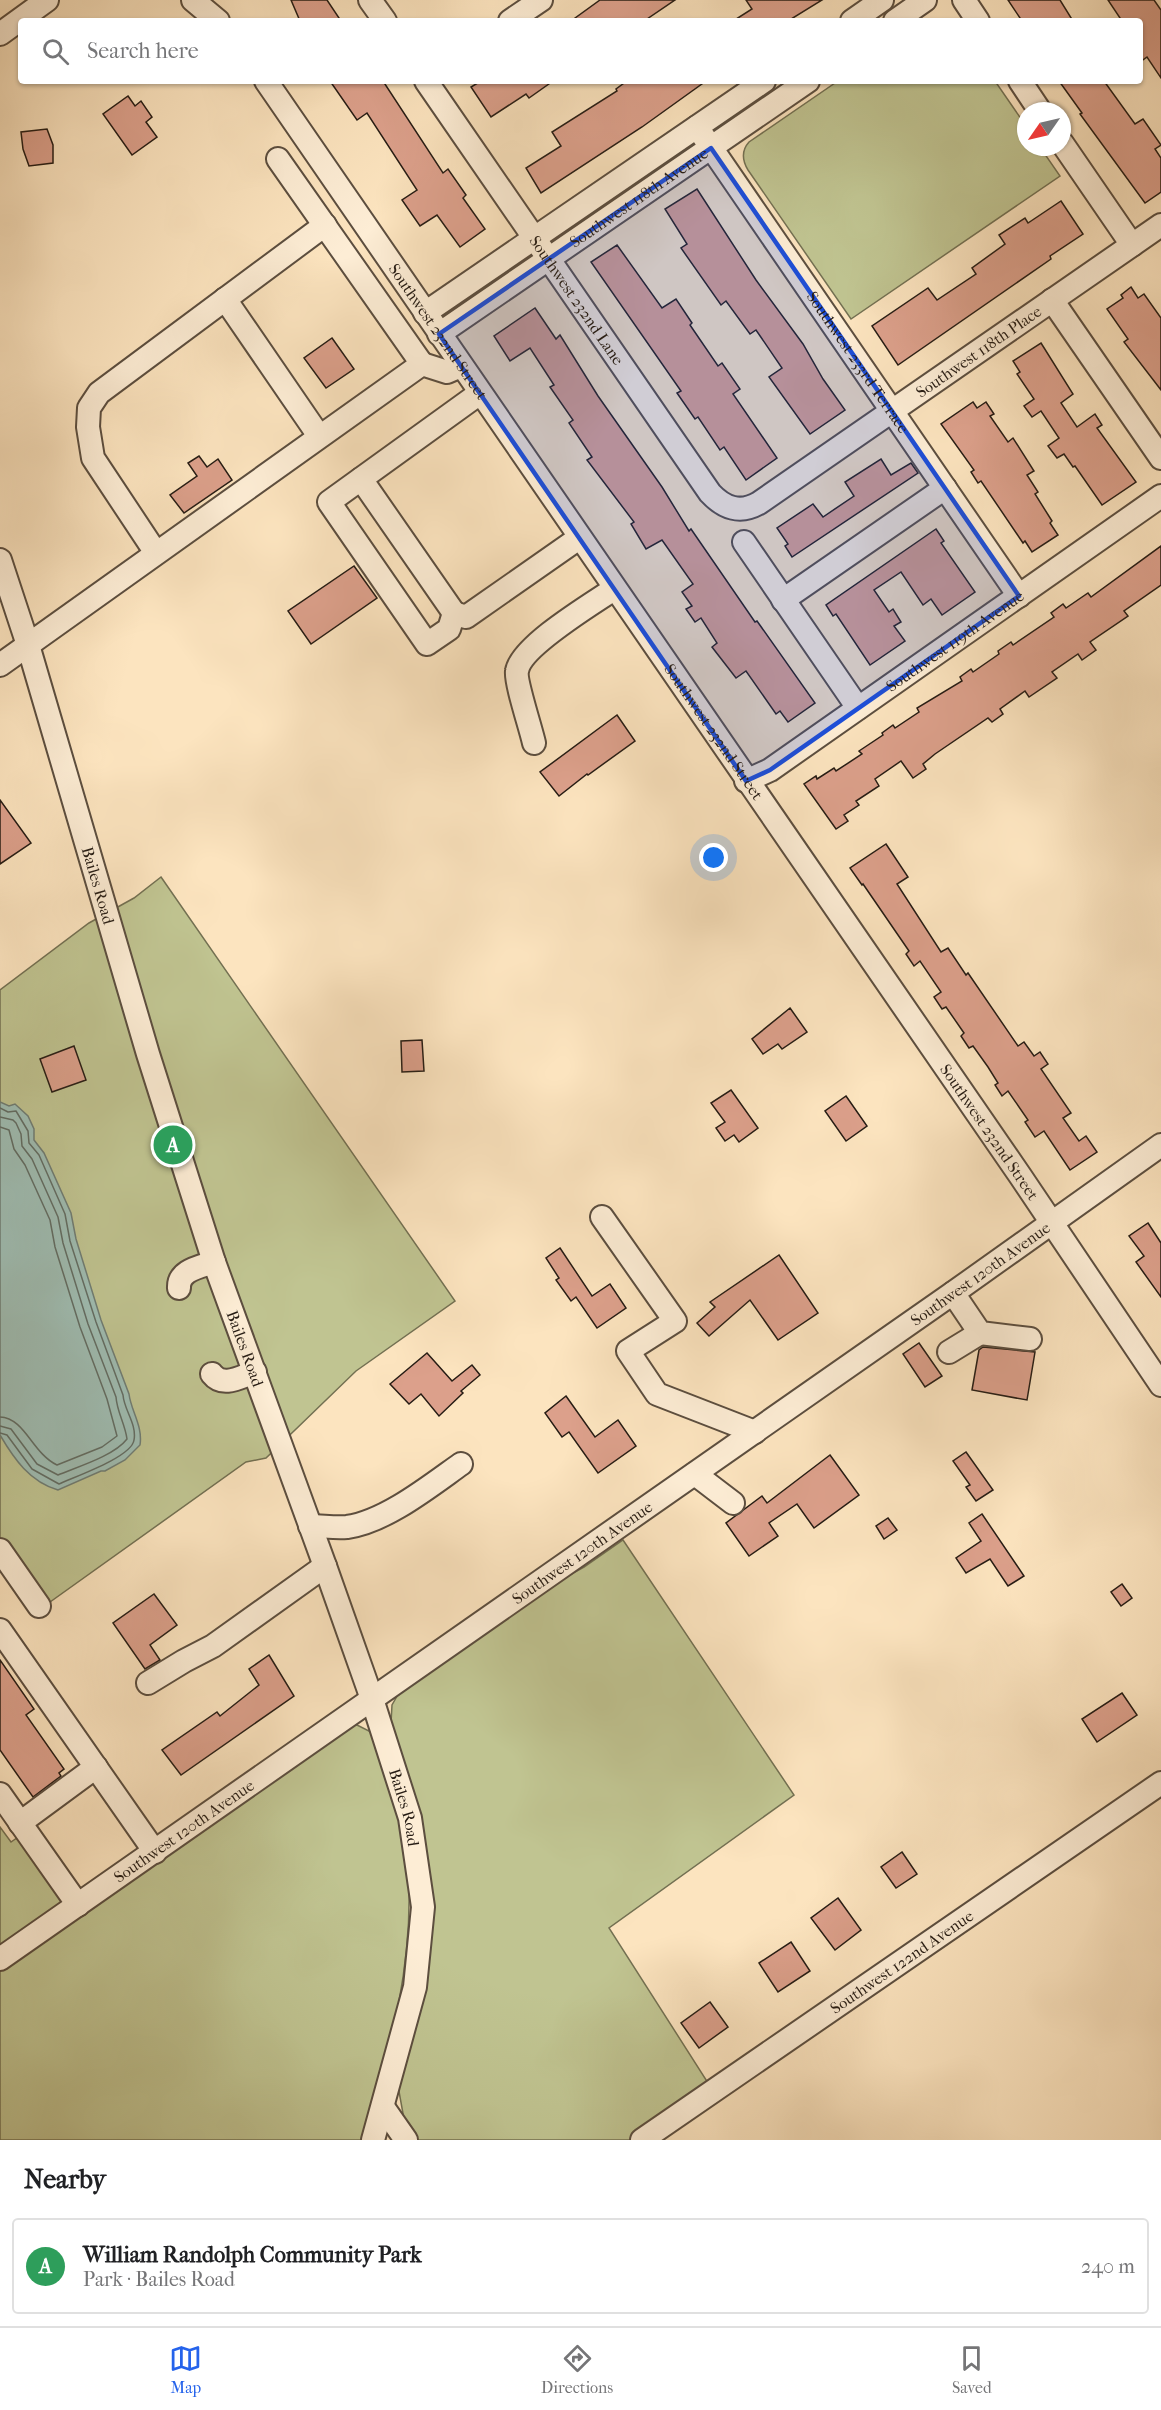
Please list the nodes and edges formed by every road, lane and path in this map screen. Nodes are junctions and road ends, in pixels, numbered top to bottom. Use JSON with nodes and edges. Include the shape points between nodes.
{"nodes":[{"id":1,"x":47,"y":0,"type":"edge"},
{"id":2,"x":193,"y":0,"type":"edge"},
{"id":3,"x":211,"y":0,"type":"edge"},
{"id":4,"x":370,"y":0,"type":"edge"},
{"id":5,"x":541,"y":0,"type":"edge"},
{"id":6,"x":964,"y":0,"type":"edge"},
{"id":7,"x":879,"y":6,"type":"edge"},
{"id":8,"x":22,"y":18,"type":"edge"},
{"id":9,"x":214,"y":18,"type":"edge"},
{"id":10,"x":223,"y":18,"type":"edge"},
{"id":11,"x":383,"y":18,"type":"edge"},
{"id":12,"x":514,"y":18,"type":"edge"},
{"id":13,"x":857,"y":18,"type":"edge"},
{"id":14,"x":976,"y":18,"type":"edge"},
{"id":15,"x":18,"y":21,"type":"edge"},
{"id":16,"x":0,"y":34,"type":"edge"},
{"id":17,"x":268,"y":84,"type":"edge"},
{"id":18,"x":428,"y":84,"type":"edge"},
{"id":19,"x":760,"y":84,"type":"edge"},
{"id":20,"x":804,"y":84,"type":"edge"},
{"id":21,"x":1022,"y":84,"type":"edge"},
{"id":22,"x":1034,"y":102,"type":"edge"},
{"id":23,"x":697,"y":127,"type":"junction"},
{"id":24,"x":711,"y":148,"type":"junction"},
{"id":25,"x":1071,"y":156,"type":"edge"},
{"id":26,"x":278,"y":159,"type":"dead end"},
{"id":27,"x":324,"y":225,"type":"junction"},
{"id":28,"x":1161,"y":225,"type":"edge"},
{"id":29,"x":535,"y":238,"type":"junction"},
{"id":30,"x":1132,"y":245,"type":"junction"},
{"id":31,"x":549,"y":259,"type":"junction"},
{"id":32,"x":225,"y":299,"type":"junction"},
{"id":33,"x":1052,"y":300,"type":"junction"},
{"id":34,"x":425,"y":313,"type":"junction"},
{"id":35,"x":439,"y":334,"type":"junction"},
{"id":36,"x":422,"y":364,"type":"junction"},
{"id":37,"x":461,"y":366,"type":"junction"},
{"id":38,"x":480,"y":393,"type":"junction"},
{"id":39,"x":892,"y":411,"type":"junction"},
{"id":40,"x":318,"y":436,"type":"junction"},
{"id":41,"x":1161,"y":458,"type":"edge"},
{"id":42,"x":361,"y":478,"type":"junction"},
{"id":43,"x":945,"y":488,"type":"junction"},
{"id":44,"x":1161,"y":496,"type":"edge"},
{"id":45,"x":734,"y":509,"type":"joint"},
{"id":46,"x":579,"y":538,"type":"junction"},
{"id":47,"x":744,"y":542,"type":"dead end"},
{"id":48,"x":156,"y":553,"type":"junction"},
{"id":49,"x":0,"y":560,"type":"edge"},
{"id":50,"x":614,"y":589,"type":"junction"},
{"id":51,"x":1019,"y":596,"type":"junction"},
{"id":52,"x":783,"y":600,"type":"junction"},
{"id":53,"x":454,"y":613,"type":"junction"},
{"id":54,"x":28,"y":645,"type":"junction"},
{"id":55,"x":0,"y":665,"type":"edge"},
{"id":56,"x":858,"y":708,"type":"junction"},
{"id":57,"x":534,"y":743,"type":"dead end"},
{"id":58,"x":746,"y":780,"type":"junction"},
{"id":59,"x":1161,"y":1145,"type":"edge"},
{"id":60,"x":602,"y":1217,"type":"dead end"},
{"id":61,"x":1051,"y":1223,"type":"junction"},
{"id":62,"x":214,"y":1262,"type":"junction"},
{"id":63,"x":180,"y":1288,"type":"dead end"},
{"id":64,"x":953,"y":1293,"type":"junction"},
{"id":65,"x":980,"y":1333,"type":"junction"},
{"id":66,"x":1030,"y":1339,"type":"dead end"},
{"id":67,"x":950,"y":1352,"type":"dead end"},
{"id":68,"x":255,"y":1372,"type":"junction"},
{"id":69,"x":212,"y":1374,"type":"dead end"},
{"id":70,"x":1161,"y":1385,"type":"edge"},
{"id":71,"x":755,"y":1432,"type":"junction"},
{"id":72,"x":461,"y":1464,"type":"dead end"},
{"id":73,"x":695,"y":1474,"type":"junction"},
{"id":74,"x":733,"y":1503,"type":"dead end"},
{"id":75,"x":310,"y":1526,"type":"junction"},
{"id":76,"x":0,"y":1550,"type":"edge"},
{"id":77,"x":325,"y":1566,"type":"junction"},
{"id":78,"x":39,"y":1606,"type":"dead end"},
{"id":79,"x":0,"y":1629,"type":"edge"},
{"id":80,"x":148,"y":1683,"type":"dead end"},
{"id":81,"x":372,"y":1699,"type":"junction"},
{"id":82,"x":96,"y":1767,"type":"junction"},
{"id":83,"x":1161,"y":1783,"type":"edge"},
{"id":84,"x":0,"y":1794,"type":"edge"},
{"id":85,"x":20,"y":1823,"type":"junction"},
{"id":86,"x":155,"y":1852,"type":"junction"},
{"id":87,"x":78,"y":1905,"type":"junction"},
{"id":88,"x":0,"y":1959,"type":"edge"},
{"id":89,"x":383,"y":2107,"type":"junction"},
{"id":90,"x":373,"y":2140,"type":"edge"},
{"id":91,"x":406,"y":2140,"type":"edge"},
{"id":92,"x":642,"y":2140,"type":"edge"}],
"edges":[{"from":1,"to":8,"type":"street"},
{"from":2,"to":9,"type":"street"},
{"from":3,"to":10,"type":"street"},
{"from":4,"to":11,"type":"street"},
{"from":5,"to":12,"type":"street"},
{"from":6,"to":14,"type":"street"},
{"from":7,"to":13,"type":"street"},
{"from":15,"to":16,"type":"street"},
{"from":17,"to":34,"type":"street","name":"Southwest 232nd Street"},
{"from":18,"to":29,"type":"street","name":"Southwest 232nd Lane"},
{"from":19,"to":23,"type":"street","name":"Southwest 118th Avenue"},
{"from":20,"to":24,"type":"street","name":"Southwest 118th Avenue"},
{"from":21,"to":22,"type":"street"},
{"from":23,"to":24,"type":"street","name":"Southwest 233rd Terrace"},
{"from":23,"to":29,"type":"street","name":"Southwest 118th Avenue"},
{"from":24,"to":31,"type":"street","name":"Southwest 118th Avenue"},
{"from":24,"to":39,"type":"street","name":"Southwest 233rd Terrace"},
{"from":25,"to":30,"type":"street"},
{"from":26,"to":27,"type":"street"},
{"from":27,"to":32,"type":"street"},
{"from":27,"to":36,"type":"street"},
{"from":28,"to":30,"type":"street","name":"Southwest 118th Place"},
{"from":29,"to":31,"type":"street","name":"Southwest 232nd Lane"},
{"from":29,"to":34,"type":"street","name":"Southwest 118th Avenue"},
{"from":30,"to":33,"type":"street","name":"Southwest 118th Place"},
{"from":31,"to":35,"type":"street","name":"Southwest 118th Avenue"},
{"from":31,"to":45,"type":"street","name":"Southwest 232nd Lane","via":[[710,493]]},
{"from":32,"to":40,"type":"street"},
{"from":32,"to":48,"type":"street","via":[[99,393],[89,408],[93,458]]},
{"from":33,"to":39,"type":"street","name":"Southwest 118th Place"},
{"from":33,"to":41,"type":"street"},
{"from":34,"to":35,"type":"street","name":"Southwest 232nd Street"},
{"from":35,"to":37,"type":"street","name":"Southwest 232nd Street"},
{"from":36,"to":37,"type":"street","via":[[447,372]]},
{"from":36,"to":40,"type":"street"},
{"from":37,"to":38,"type":"street","name":"Southwest 232nd Street"},
{"from":38,"to":42,"type":"street"},
{"from":38,"to":46,"type":"street","name":"Southwest 232nd Street"},
{"from":39,"to":43,"type":"street","name":"Southwest 233rd Terrace"},
{"from":39,"to":45,"type":"street","name":"Southwest 118th Place","via":[[759,503]]},
{"from":40,"to":48,"type":"street"},
{"from":42,"to":53,"type":"street"},
{"from":42,"to":53,"type":"street","via":[[329,502],[427,644],[449,629]]},
{"from":43,"to":51,"type":"street","name":"Southwest 233rd Terrace"},
{"from":43,"to":52,"type":"street"},
{"from":44,"to":51,"type":"street","name":"Southwest 119th Avenue"},
{"from":46,"to":50,"type":"street","name":"Southwest 232nd Street"},
{"from":46,"to":53,"type":"street","via":[[466,617]]},
{"from":47,"to":52,"type":"street"},
{"from":48,"to":54,"type":"street"},
{"from":49,"to":54,"type":"street","name":"Bailes Road"},
{"from":50,"to":57,"type":"street","via":[[544,637],[521,659],[516,672]]},
{"from":50,"to":58,"type":"street","name":"Southwest 232nd Street"},
{"from":51,"to":56,"type":"street","name":"Southwest 119th Avenue"},
{"from":52,"to":56,"type":"street"},
{"from":54,"to":55,"type":"street"},
{"from":54,"to":62,"type":"street","name":"Bailes Road","via":[[148,1054]]},
{"from":56,"to":58,"type":"street","name":"Southwest 119th Avenue","via":[[770,770]]},
{"from":58,"to":61,"type":"street","name":"Southwest 232nd Street"},
{"from":59,"to":61,"type":"street","name":"Southwest 120th Avenue"},
{"from":60,"to":71,"type":"street","via":[[675,1321],[628,1351],[657,1394]]},
{"from":61,"to":64,"type":"street","name":"Southwest 120th Avenue"},
{"from":61,"to":70,"type":"street","name":"Southwest 232nd Street"},
{"from":62,"to":63,"type":"street","via":[[185,1274]]},
{"from":62,"to":68,"type":"street","name":"Bailes Road"},
{"from":64,"to":65,"type":"street"},
{"from":64,"to":71,"type":"street","name":"Southwest 120th Avenue"},
{"from":65,"to":66,"type":"street"},
{"from":65,"to":67,"type":"street"},
{"from":68,"to":69,"type":"street","via":[[225,1382]]},
{"from":68,"to":75,"type":"street","name":"Bailes Road"},
{"from":71,"to":73,"type":"street","name":"Southwest 120th Avenue"},
{"from":72,"to":75,"type":"street","via":[[365,1523]]},
{"from":73,"to":74,"type":"street"},
{"from":73,"to":81,"type":"street","name":"Southwest 120th Avenue"},
{"from":75,"to":77,"type":"street","name":"Bailes Road"},
{"from":76,"to":78,"type":"street"},
{"from":77,"to":80,"type":"street","via":[[213,1646]]},
{"from":77,"to":81,"type":"street","name":"Bailes Road"},
{"from":79,"to":82,"type":"street"},
{"from":81,"to":86,"type":"street","name":"Southwest 120th Avenue"},
{"from":81,"to":89,"type":"street","name":"Bailes Road","via":[[410,1818],[423,1907],[415,1987]]},
{"from":82,"to":85,"type":"street"},
{"from":82,"to":86,"type":"street"},
{"from":83,"to":92,"type":"street","name":"Southwest 122nd Avenue"},
{"from":84,"to":85,"type":"street"},
{"from":85,"to":87,"type":"street"},
{"from":86,"to":87,"type":"street","name":"Southwest 120th Avenue"},
{"from":87,"to":88,"type":"street","name":"Southwest 120th Avenue"},
{"from":89,"to":90,"type":"street","name":"Bailes Road"},
{"from":89,"to":91,"type":"street"}]}
